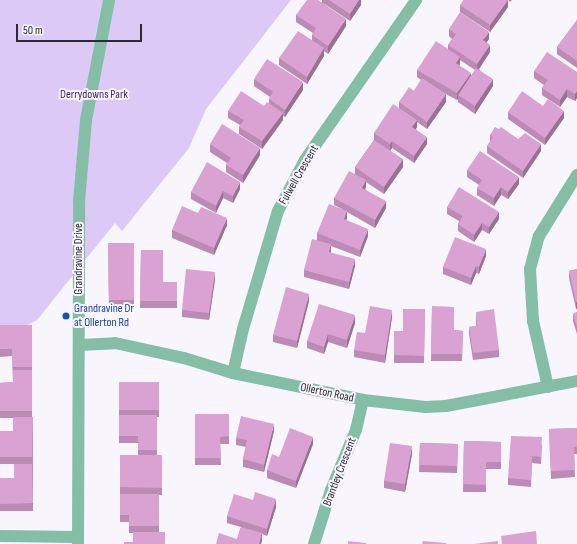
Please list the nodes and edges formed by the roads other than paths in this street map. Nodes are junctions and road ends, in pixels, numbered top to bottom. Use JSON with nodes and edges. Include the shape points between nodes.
{"nodes":[{"id":1,"x":109,"y":0,"type":"edge"},
{"id":2,"x":416,"y":0,"type":"edge"},
{"id":3,"x":577,"y":175,"type":"edge"},
{"id":4,"x":80,"y":345,"type":"junction"},
{"id":5,"x":233,"y":373,"type":"junction"},
{"id":6,"x":577,"y":381,"type":"edge"},
{"id":7,"x":548,"y":387,"type":"junction"},
{"id":8,"x":363,"y":400,"type":"junction"},
{"id":9,"x":0,"y":536,"type":"edge"},
{"id":10,"x":78,"y":541,"type":"edge"},
{"id":11,"x":314,"y":544,"type":"edge"}],
"edges":[{"from":1,"to":4,"type":"street","name":"Grandravine Drive","via":[[84,133],[78,226]]},
{"from":2,"to":5,"type":"street","name":"Fulwell Crescent","via":[[305,160],[278,211],[243,329]]},
{"from":3,"to":7,"type":"street","via":[[539,236],[530,270],[533,322]]},
{"from":4,"to":5,"type":"street","name":"Ollerton Road","via":[[115,343],[184,358]]},
{"from":4,"to":10,"type":"street","name":"Grandravine Drive"},
{"from":5,"to":8,"type":"street","name":"Ollerton Road"},
{"from":6,"to":7,"type":"street","name":"Ollerton Road"},
{"from":7,"to":8,"type":"street","name":"Ollerton Road","via":[[446,406]]},
{"from":8,"to":11,"type":"street","name":"Brantley Crescent","via":[[356,430]]},
{"from":9,"to":10,"type":"street"}]}
